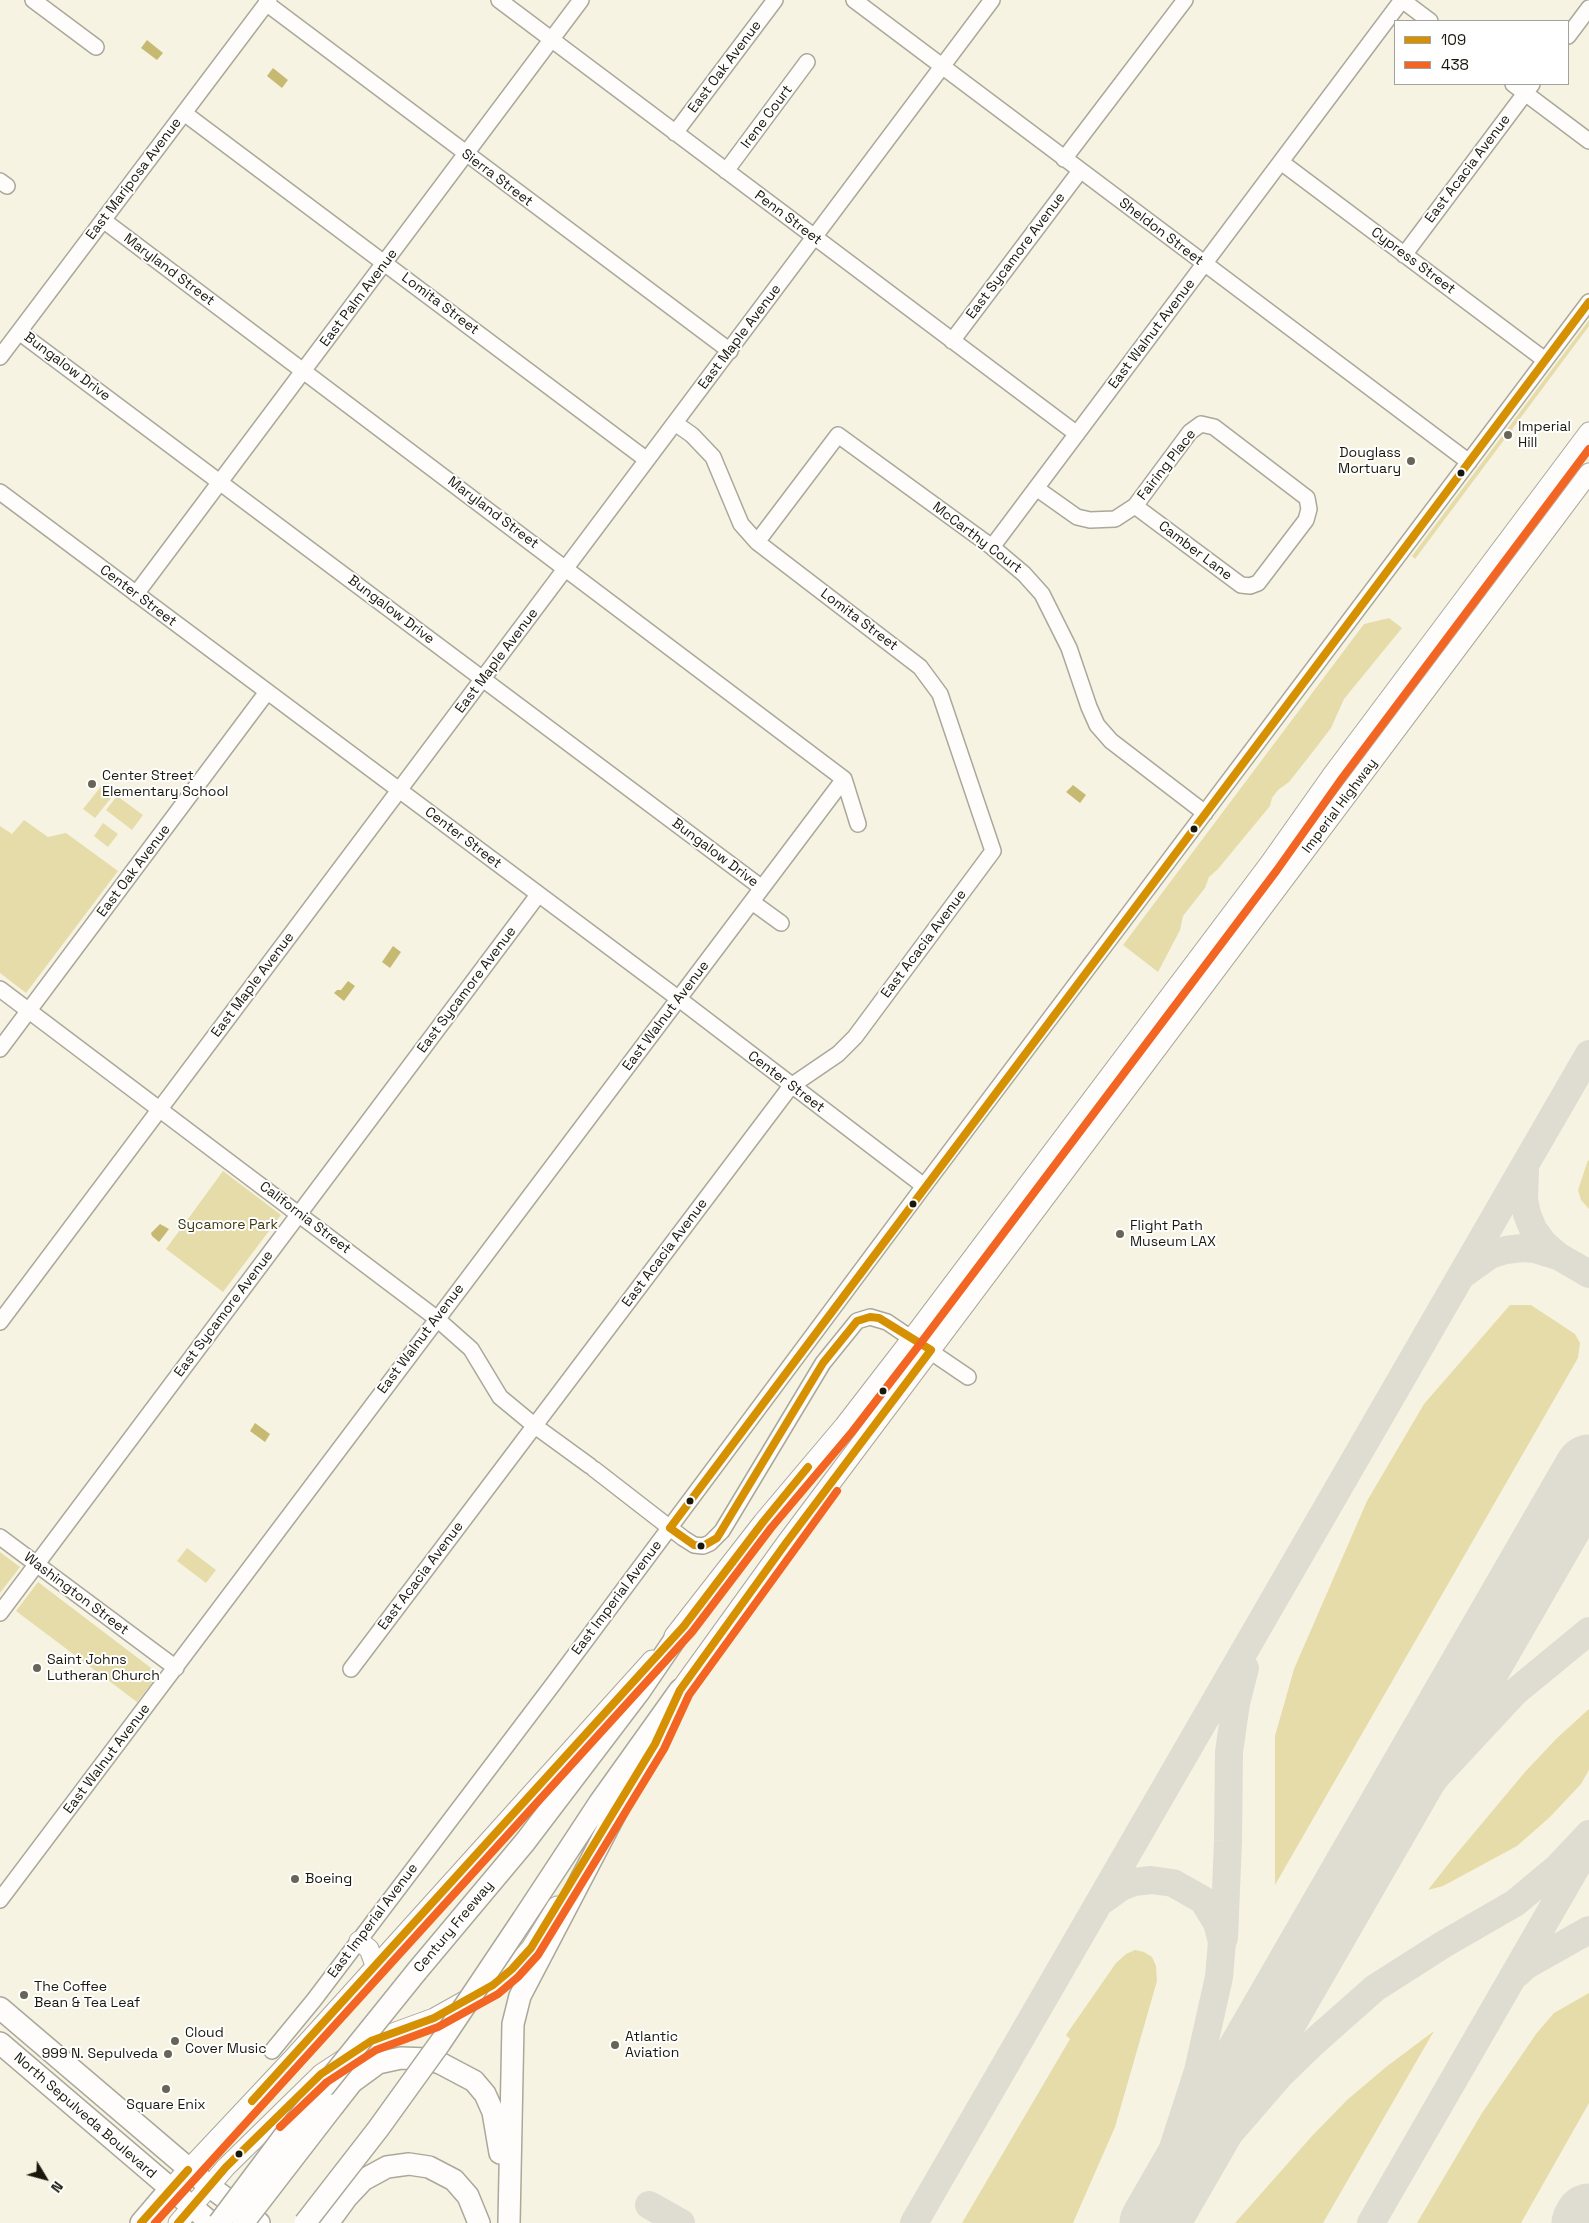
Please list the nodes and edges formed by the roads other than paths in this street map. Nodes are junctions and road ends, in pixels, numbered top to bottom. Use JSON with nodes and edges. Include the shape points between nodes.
{"nodes":[{"id":1,"x":33,"y":0,"type":"edge"},
{"id":2,"x":499,"y":0,"type":"edge"},
{"id":3,"x":581,"y":0,"type":"edge"},
{"id":4,"x":775,"y":0,"type":"edge"},
{"id":5,"x":854,"y":0,"type":"edge"},
{"id":6,"x":992,"y":0,"type":"edge"},
{"id":7,"x":1185,"y":0,"type":"edge"},
{"id":8,"x":1402,"y":0,"type":"edge"},
{"id":9,"x":267,"y":2,"type":"edge"},
{"id":10,"x":1589,"y":8,"type":"edge"},
{"id":11,"x":1429,"y":20,"type":"edge"},
{"id":12,"x":1569,"y":35,"type":"edge"},
{"id":13,"x":551,"y":40,"type":"junction"},
{"id":14,"x":96,"y":47,"type":"dead end"},
{"id":15,"x":807,"y":62,"type":"dead end"},
{"id":16,"x":943,"y":66,"type":"junction"},
{"id":17,"x":1523,"y":87,"type":"edge"},
{"id":18,"x":184,"y":113,"type":"junction"},
{"id":19,"x":675,"y":133,"type":"junction"},
{"id":20,"x":1589,"y":141,"type":"edge"},
{"id":21,"x":466,"y":155,"type":"junction"},
{"id":22,"x":1064,"y":159,"type":"junction"},
{"id":23,"x":1281,"y":162,"type":"junction"},
{"id":24,"x":726,"y":171,"type":"junction"},
{"id":25,"x":1080,"y":171,"type":"junction"},
{"id":26,"x":103,"y":220,"type":"junction"},
{"id":27,"x":814,"y":238,"type":"junction"},
{"id":28,"x":1404,"y":255,"type":"junction"},
{"id":29,"x":385,"y":262,"type":"junction"},
{"id":30,"x":1204,"y":264,"type":"junction"},
{"id":31,"x":1589,"y":302,"type":"edge"},
{"id":32,"x":19,"y":332,"type":"junction"},
{"id":33,"x":952,"y":341,"type":"junction"},
{"id":34,"x":730,"y":351,"type":"junction"},
{"id":35,"x":0,"y":357,"type":"edge"},
{"id":36,"x":1545,"y":360,"type":"junction"},
{"id":37,"x":304,"y":372,"type":"junction"},
{"id":38,"x":675,"y":423,"type":"junction"},
{"id":39,"x":1589,"y":432,"type":"edge"},
{"id":40,"x":1077,"y":434,"type":"junction"},
{"id":41,"x":647,"y":460,"type":"junction"},
{"id":42,"x":1468,"y":462,"type":"junction"},
{"id":43,"x":1589,"y":473,"type":"edge"},
{"id":44,"x":221,"y":482,"type":"junction"},
{"id":45,"x":1036,"y":488,"type":"junction"},
{"id":46,"x":0,"y":492,"type":"edge"},
{"id":47,"x":1135,"y":506,"type":"junction"},
{"id":48,"x":1309,"y":509,"type":"joint"},
{"id":49,"x":757,"y":542,"type":"junction"},
{"id":50,"x":992,"y":548,"type":"junction"},
{"id":51,"x":566,"y":568,"type":"junction"},
{"id":52,"x":136,"y":594,"type":"junction"},
{"id":53,"x":483,"y":679,"type":"junction"},
{"id":54,"x":267,"y":692,"type":"junction"},
{"id":55,"x":844,"y":778,"type":"junction"},
{"id":56,"x":399,"y":790,"type":"junction"},
{"id":57,"x":1204,"y":813,"type":"junction"},
{"id":58,"x":858,"y":824,"type":"dead end"},
{"id":59,"x":993,"y":852,"type":"joint"},
{"id":60,"x":1269,"y":864,"type":"junction"},
{"id":61,"x":1287,"y":877,"type":"junction"},
{"id":62,"x":762,"y":888,"type":"junction"},
{"id":63,"x":538,"y":895,"type":"junction"},
{"id":64,"x":752,"y":902,"type":"junction"},
{"id":65,"x":781,"y":923,"type":"dead end"},
{"id":66,"x":0,"y":988,"type":"edge"},
{"id":67,"x":679,"y":999,"type":"junction"},
{"id":68,"x":29,"y":1010,"type":"junction"},
{"id":69,"x":0,"y":1049,"type":"edge"},
{"id":70,"x":791,"y":1086,"type":"junction"},
{"id":71,"x":160,"y":1108,"type":"junction"},
{"id":72,"x":924,"y":1186,"type":"junction"},
{"id":73,"x":300,"y":1213,"type":"junction"},
{"id":74,"x":436,"y":1318,"type":"junction"},
{"id":75,"x":0,"y":1322,"type":"edge"},
{"id":76,"x":912,"y":1338,"type":"junction"},
{"id":77,"x":931,"y":1350,"type":"junction"},
{"id":78,"x":968,"y":1377,"type":"dead end"},
{"id":79,"x":535,"y":1426,"type":"junction"},
{"id":80,"x":670,"y":1528,"type":"junction"},
{"id":81,"x":0,"y":1537,"type":"edge"},
{"id":82,"x":37,"y":1565,"type":"junction"},
{"id":83,"x":0,"y":1614,"type":"edge"},
{"id":84,"x":684,"y":1626,"type":"junction"},
{"id":85,"x":176,"y":1668,"type":"junction"},
{"id":86,"x":351,"y":1669,"type":"dead end"},
{"id":87,"x":680,"y":1690,"type":"junction"},
{"id":88,"x":623,"y":1799,"type":"junction"},
{"id":89,"x":0,"y":1900,"type":"edge"},
{"id":90,"x":359,"y":1941,"type":"junction"},
{"id":91,"x":375,"y":1965,"type":"junction"},
{"id":92,"x":0,"y":2008,"type":"edge"},
{"id":93,"x":0,"y":2044,"type":"edge"},
{"id":94,"x":272,"y":2051,"type":"dead end"},
{"id":95,"x":188,"y":2169,"type":"junction"},
{"id":96,"x":209,"y":2186,"type":"junction"},
{"id":97,"x":170,"y":2189,"type":"junction"},
{"id":98,"x":184,"y":2215,"type":"edge"},
{"id":99,"x":141,"y":2223,"type":"edge"},
{"id":100,"x":211,"y":2223,"type":"edge"},
{"id":101,"x":218,"y":2223,"type":"edge"},
{"id":102,"x":244,"y":2223,"type":"edge"},
{"id":103,"x":259,"y":2223,"type":"edge"},
{"id":104,"x":306,"y":2223,"type":"edge"},
{"id":105,"x":328,"y":2223,"type":"edge"},
{"id":106,"x":479,"y":2223,"type":"edge"},
{"id":107,"x":502,"y":2223,"type":"edge"},
{"id":108,"x":509,"y":2223,"type":"edge"}],
"edges":[{"from":1,"to":14,"type":"street"},
{"from":2,"to":13,"type":"street","name":"Penn Street"},
{"from":3,"to":13,"type":"street","name":"East Palm Avenue"},
{"from":4,"to":19,"type":"street","name":"East Oak Avenue"},
{"from":5,"to":16,"type":"street","name":"Sheldon Street"},
{"from":6,"to":16,"type":"street","name":"East Maple Avenue"},
{"from":7,"to":22,"type":"street"},
{"from":8,"to":11,"type":"street"},
{"from":8,"to":23,"type":"street","name":"East Walnut Avenue"},
{"from":9,"to":18,"type":"street","name":"East Mariposa Avenue"},
{"from":9,"to":21,"type":"street","name":"Sierra Street"},
{"from":10,"to":12,"type":"street"},
{"from":13,"to":19,"type":"street","name":"Penn Street"},
{"from":13,"to":21,"type":"street","name":"East Palm Avenue"},
{"from":15,"to":24,"type":"street","name":"Irene Court"},
{"from":16,"to":22,"type":"street","name":"Sheldon Street"},
{"from":16,"to":27,"type":"street","name":"East Maple Avenue"},
{"from":17,"to":20,"type":"street"},
{"from":17,"to":28,"type":"street","name":"East Acacia Avenue"},
{"from":18,"to":26,"type":"street","name":"East Mariposa Avenue"},
{"from":18,"to":29,"type":"street","name":"Lomita Street"},
{"from":19,"to":24,"type":"street","name":"Penn Street"},
{"from":21,"to":29,"type":"street","name":"East Palm Avenue"},
{"from":21,"to":34,"type":"street","name":"Sierra Street"},
{"from":22,"to":25,"type":"street","name":"Sheldon Street"},
{"from":23,"to":28,"type":"street","name":"Cypress Street"},
{"from":23,"to":30,"type":"street","name":"East Walnut Avenue"},
{"from":24,"to":27,"type":"street","name":"Penn Street"},
{"from":25,"to":30,"type":"street","name":"Sheldon Street"},
{"from":25,"to":33,"type":"street","name":"East Sycamore Avenue"},
{"from":26,"to":32,"type":"street","name":"East Mariposa Avenue"},
{"from":26,"to":37,"type":"street","name":"Maryland Street"},
{"from":27,"to":33,"type":"street","name":"Penn Street"},
{"from":27,"to":34,"type":"street","name":"East Maple Avenue"},
{"from":28,"to":36,"type":"street","name":"Cypress Street"},
{"from":29,"to":37,"type":"street","name":"East Palm Avenue"},
{"from":29,"to":41,"type":"street","name":"Lomita Street"},
{"from":30,"to":40,"type":"street","name":"East Walnut Avenue"},
{"from":30,"to":42,"type":"street","name":"Sheldon Street"},
{"from":31,"to":36,"type":"street","name":"East Imperial Avenue"},
{"from":32,"to":35,"type":"street","name":"East Mariposa Avenue"},
{"from":32,"to":44,"type":"street","name":"Bungalow Drive"},
{"from":33,"to":40,"type":"street","name":"Penn Street"},
{"from":34,"to":38,"type":"street","name":"East Maple Avenue"},
{"from":36,"to":42,"type":"street","name":"East Imperial Avenue"},
{"from":37,"to":44,"type":"street","name":"East Palm Avenue"},
{"from":37,"to":51,"type":"street","name":"Maryland Street"},
{"from":38,"to":41,"type":"street","name":"East Maple Avenue"},
{"from":38,"to":49,"type":"street","name":"Lomita Street","via":[[713,457],[741,524]]},
{"from":39,"to":60,"type":"main road","name":"Imperial Highway"},
{"from":40,"to":45,"type":"street","name":"East Walnut Avenue"},
{"from":41,"to":51,"type":"street","name":"East Maple Avenue"},
{"from":42,"to":57,"type":"street","name":"East Imperial Avenue"},
{"from":43,"to":61,"type":"main road","name":"Imperial Highway"},
{"from":44,"to":52,"type":"street","name":"East Palm Avenue"},
{"from":44,"to":53,"type":"street","name":"Bungalow Drive"},
{"from":45,"to":47,"type":"street","name":"Fairing Place","via":[[1077,518],[1115,519]]},
{"from":45,"to":50,"type":"street","name":"East Walnut Avenue"},
{"from":46,"to":52,"type":"street","name":"Center Street"},
{"from":47,"to":48,"type":"street","name":"Camber Lane","via":[[1241,585],[1250,586],[1258,583],[1306,520]]},
{"from":47,"to":48,"type":"street","name":"Fairing Place","via":[[1190,432],[1200,424],[1214,427],[1307,498]]},
{"from":49,"to":50,"type":"street","name":"McCarthy Court","via":[[838,435]]},
{"from":49,"to":59,"type":"street","name":"Lomita Street","via":[[920,667],[940,694]]},
{"from":50,"to":57,"type":"street","name":"McCarthy Court","via":[[1024,574],[1042,594],[1070,648],[1097,725],[1111,740]]},
{"from":51,"to":53,"type":"street","name":"East Maple Avenue"},
{"from":51,"to":55,"type":"street","name":"Maryland Street"},
{"from":52,"to":54,"type":"street","name":"Center Street"},
{"from":53,"to":56,"type":"street","name":"East Maple Avenue"},
{"from":53,"to":62,"type":"street","name":"Bungalow Drive"},
{"from":54,"to":56,"type":"street","name":"Center Street"},
{"from":54,"to":68,"type":"street","name":"East Oak Avenue"},
{"from":55,"to":58,"type":"street"},
{"from":55,"to":62,"type":"street","name":"East Walnut Avenue"},
{"from":56,"to":63,"type":"street","name":"Center Street"},
{"from":56,"to":71,"type":"street","name":"East Maple Avenue"},
{"from":57,"to":72,"type":"street","name":"East Imperial Avenue"},
{"from":59,"to":70,"type":"street","name":"East Acacia Avenue","via":[[855,1037],[838,1054]]},
{"from":60,"to":61,"type":"main road"},
{"from":60,"to":76,"type":"main road","name":"Imperial Highway"},
{"from":61,"to":77,"type":"main road","name":"Imperial Highway"},
{"from":62,"to":64,"type":"street","name":"East Walnut Avenue"},
{"from":63,"to":67,"type":"street","name":"Center Street"},
{"from":63,"to":73,"type":"street","name":"East Sycamore Avenue"},
{"from":64,"to":65,"type":"street","name":"Bungalow Drive"},
{"from":64,"to":67,"type":"street","name":"East Walnut Avenue"},
{"from":66,"to":68,"type":"street","name":"California Street"},
{"from":67,"to":70,"type":"street","name":"Center Street"},
{"from":67,"to":74,"type":"street","name":"East Walnut Avenue"},
{"from":68,"to":69,"type":"street","name":"East Oak Avenue"},
{"from":68,"to":71,"type":"street","name":"California Street"},
{"from":70,"to":72,"type":"street","name":"Center Street"},
{"from":70,"to":79,"type":"street","name":"East Acacia Avenue"},
{"from":71,"to":73,"type":"street","name":"California Street"},
{"from":71,"to":75,"type":"street","name":"East Maple Avenue"},
{"from":72,"to":80,"type":"street","name":"East Imperial Avenue"},
{"from":73,"to":74,"type":"street","name":"California Street"},
{"from":73,"to":82,"type":"street","name":"East Sycamore Avenue"},
{"from":74,"to":79,"type":"street","name":"California Street","via":[[471,1349],[500,1397]]},
{"from":74,"to":85,"type":"street","name":"East Walnut Avenue"},
{"from":76,"to":77,"type":"street","name":"California Street"},
{"from":76,"to":80,"type":"street","name":"California Street","via":[[879,1318],[870,1317],[857,1322],[818,1370],[717,1538],[703,1546],[694,1545]]},
{"from":76,"to":84,"type":"main road","name":"Imperial Highway","via":[[844,1426],[763,1522]]},
{"from":77,"to":78,"type":"street","name":"California Street"},
{"from":77,"to":87,"type":"main road","name":"Imperial Highway"},
{"from":79,"to":80,"type":"street","name":"California Street"},
{"from":79,"to":86,"type":"street","name":"East Acacia Avenue"},
{"from":80,"to":90,"type":"street","name":"East Imperial Avenue"},
{"from":81,"to":82,"type":"street","name":"Washington Street"},
{"from":82,"to":83,"type":"street","name":"East Sycamore Avenue"},
{"from":82,"to":85,"type":"street","name":"Washington Street"},
{"from":84,"to":91,"type":"main road","name":"Imperial Highway"},
{"from":84,"to":101,"type":"highway","name":"Century Freeway","bridge":true,"via":[[639,1692],[525,1842],[417,1971]]},
{"from":85,"to":89,"type":"street","name":"East Walnut Avenue"},
{"from":87,"to":88,"type":"main road","name":"Imperial Highway","via":[[655,1744]]},
{"from":87,"to":104,"type":"highway","bridge":true,"via":[[600,1802],[434,2051]]},
{"from":88,"to":96,"type":"main road","name":"Imperial Highway","via":[[531,1948],[512,1969],[493,1985],[441,2014],[371,2041],[321,2074]]},
{"from":88,"to":108,"type":"highway","via":[[520,1996],[512,2024]]},
{"from":90,"to":91,"type":"main road","via":[[369,1949]]},
{"from":90,"to":94,"type":"street","name":"East Imperial Avenue"},
{"from":91,"to":95,"type":"main road","name":"Imperial Highway"},
{"from":92,"to":95,"type":"highway","name":"North Sepulveda Boulevard"},
{"from":93,"to":97,"type":"highway","name":"North Sepulveda Boulevard"},
{"from":95,"to":96,"type":"highway","name":"North Sepulveda Boulevard"},
{"from":95,"to":97,"type":"main road","name":"Imperial Highway"},
{"from":96,"to":98,"type":"main road","name":"Imperial Highway"},
{"from":96,"to":103,"type":"highway","name":"North Sepulveda Boulevard"},
{"from":97,"to":98,"type":"highway","name":"North Sepulveda Boulevard"},
{"from":97,"to":99,"type":"highway","name":"Imperial Highway"},
{"from":98,"to":100,"type":"highway","name":"North Sepulveda Boulevard"},
{"from":102,"to":107,"type":"highway","bridge":true,"via":[[352,2082],[378,2063],[401,2058],[440,2063],[474,2081],[485,2094],[499,2136]]},
{"from":105,"to":106,"type":"highway","via":[[363,2180],[382,2169],[398,2165],[430,2167],[454,2180],[472,2202]]}]}
